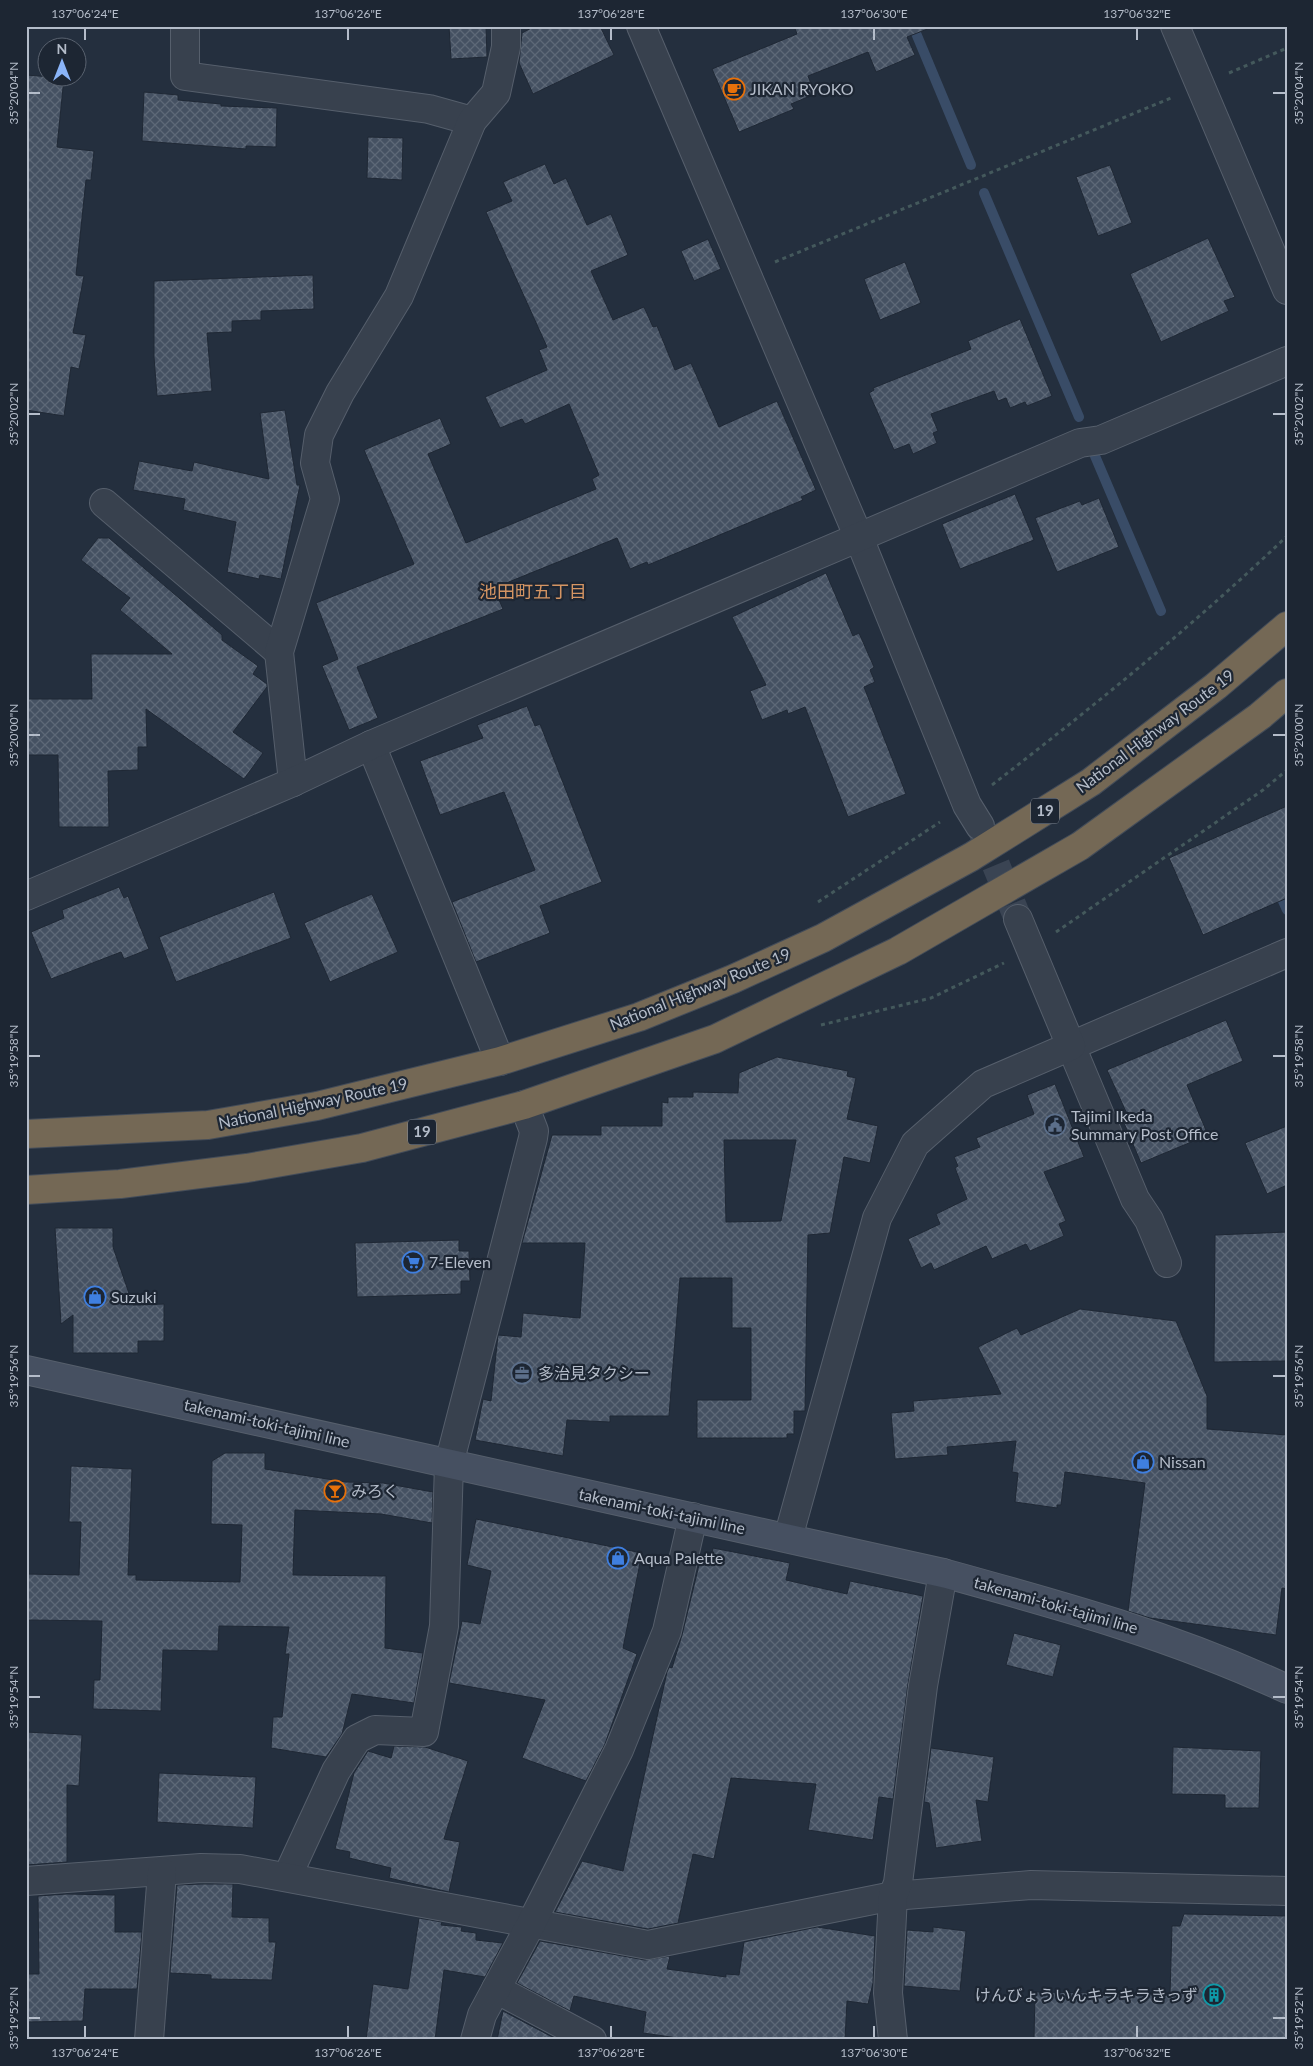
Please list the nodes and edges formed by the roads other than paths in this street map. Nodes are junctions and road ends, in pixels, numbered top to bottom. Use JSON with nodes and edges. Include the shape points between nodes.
{"nodes":[{"id":1,"x":186,"y":26,"type":"edge"},
{"id":2,"x":506,"y":26,"type":"edge"},
{"id":3,"x":641,"y":26,"type":"edge"},
{"id":4,"x":1175,"y":26,"type":"edge"},
{"id":5,"x":472,"y":121,"type":"junction"},
{"id":6,"x":1287,"y":290,"type":"edge"},
{"id":7,"x":1287,"y":361,"type":"edge"},
{"id":8,"x":104,"y":504,"type":"dead end"},
{"id":9,"x":859,"y":538,"type":"junction"},
{"id":10,"x":1287,"y":626,"type":"edge"},
{"id":11,"x":279,"y":652,"type":"junction"},
{"id":12,"x":1287,"y":693,"type":"edge"},
{"id":13,"x":371,"y":745,"type":"junction"},
{"id":14,"x":293,"y":782,"type":"junction"},
{"id":15,"x":973,"y":815,"type":"tunnel mouth"},
{"id":16,"x":26,"y":896,"type":"edge"},
{"id":17,"x":1018,"y":919,"type":"tunnel mouth"},
{"id":18,"x":1287,"y":953,"type":"edge"},
{"id":19,"x":1071,"y":1046,"type":"junction"},
{"id":20,"x":500,"y":1061,"type":"junction"},
{"id":21,"x":524,"y":1105,"type":"junction"},
{"id":22,"x":26,"y":1134,"type":"edge"},
{"id":23,"x":26,"y":1190,"type":"edge"},
{"id":24,"x":1167,"y":1263,"type":"dead end"},
{"id":25,"x":26,"y":1370,"type":"edge"},
{"id":26,"x":449,"y":1464,"type":"junction"},
{"id":27,"x":693,"y":1517,"type":"junction"},
{"id":28,"x":788,"y":1538,"type":"junction"},
{"id":29,"x":943,"y":1574,"type":"junction"},
{"id":30,"x":1287,"y":1689,"type":"edge"},
{"id":31,"x":162,"y":1872,"type":"junction"},
{"id":32,"x":287,"y":1877,"type":"junction"},
{"id":33,"x":26,"y":1881,"type":"edge"},
{"id":34,"x":1287,"y":1892,"type":"edge"},
{"id":35,"x":893,"y":1896,"type":"junction"},
{"id":36,"x":532,"y":1922,"type":"junction"},
{"id":37,"x":496,"y":1989,"type":"junction"},
{"id":38,"x":149,"y":2040,"type":"edge"},
{"id":39,"x":476,"y":2040,"type":"edge"},
{"id":40,"x":592,"y":2040,"type":"edge"},
{"id":41,"x":893,"y":2040,"type":"edge"}],
"edges":[{"from":1,"to":5,"type":"street","via":[[186,76],[429,109]]},
{"from":2,"to":5,"type":"street","via":[[506,47],[496,93]]},
{"from":3,"to":9,"type":"street"},
{"from":4,"to":6,"type":"street"},
{"from":5,"to":11,"type":"street","via":[[399,296],[340,393],[319,435],[315,463],[325,499]]},
{"from":7,"to":9,"type":"street","via":[[1101,440],[1080,443]]},
{"from":8,"to":11,"type":"street"},
{"from":9,"to":13,"type":"street"},
{"from":9,"to":15,"type":"street"},
{"from":10,"to":20,"type":"highway","name":"National Highway Route 19","number":"19","via":[[1216,686],[1091,782],[972,858],[823,938],[734,979],[639,1017]]},
{"from":11,"to":14,"type":"street"},
{"from":12,"to":21,"type":"highway","number":"19","via":[[1080,846],[898,951],[714,1039]]},
{"from":13,"to":14,"type":"street"},
{"from":13,"to":20,"type":"street"},
{"from":14,"to":16,"type":"street"},
{"from":17,"to":19,"type":"street"},
{"from":18,"to":19,"type":"street"},
{"from":19,"to":24,"type":"street","via":[[1135,1199],[1149,1220]]},
{"from":19,"to":28,"type":"street","via":[[983,1084],[915,1144],[877,1218]]},
{"from":20,"to":22,"type":"highway","name":"National Highway Route 19","number":"19","via":[[317,1106],[208,1125]]},
{"from":21,"to":23,"type":"highway","number":"19","via":[[362,1148],[120,1184]]},
{"from":21,"to":26,"type":"street","via":[[534,1131],[533,1138]]},
{"from":25,"to":26,"type":"main road","name":"takenami-toki-tajimi line"},
{"from":26,"to":27,"type":"main road","name":"takenami-toki-tajimi line"},
{"from":26,"to":32,"type":"street","via":[[444,1626],[424,1732],[375,1730],[357,1739],[336,1771]]},
{"from":27,"to":28,"type":"main road","name":"takenami-toki-tajimi line"},
{"from":27,"to":36,"type":"street","via":[[660,1649],[619,1750]]},
{"from":28,"to":29,"type":"main road","name":"takenami-toki-tajimi line"},
{"from":29,"to":30,"type":"main road","name":"takenami-toki-tajimi line","via":[[1143,1630],[1228,1662]]},
{"from":29,"to":35,"type":"street","via":[[923,1686],[898,1883]]},
{"from":31,"to":32,"type":"street","via":[[240,1868]]},
{"from":31,"to":33,"type":"street"},
{"from":31,"to":38,"type":"street"},
{"from":32,"to":36,"type":"street"},
{"from":34,"to":35,"type":"street","via":[[1031,1885]]},
{"from":35,"to":36,"type":"street","via":[[648,1945]]},
{"from":35,"to":41,"type":"street","via":[[888,1993]]},
{"from":36,"to":37,"type":"street"},
{"from":37,"to":39,"type":"street","via":[[482,2015]]},
{"from":37,"to":40,"type":"street"}]}
